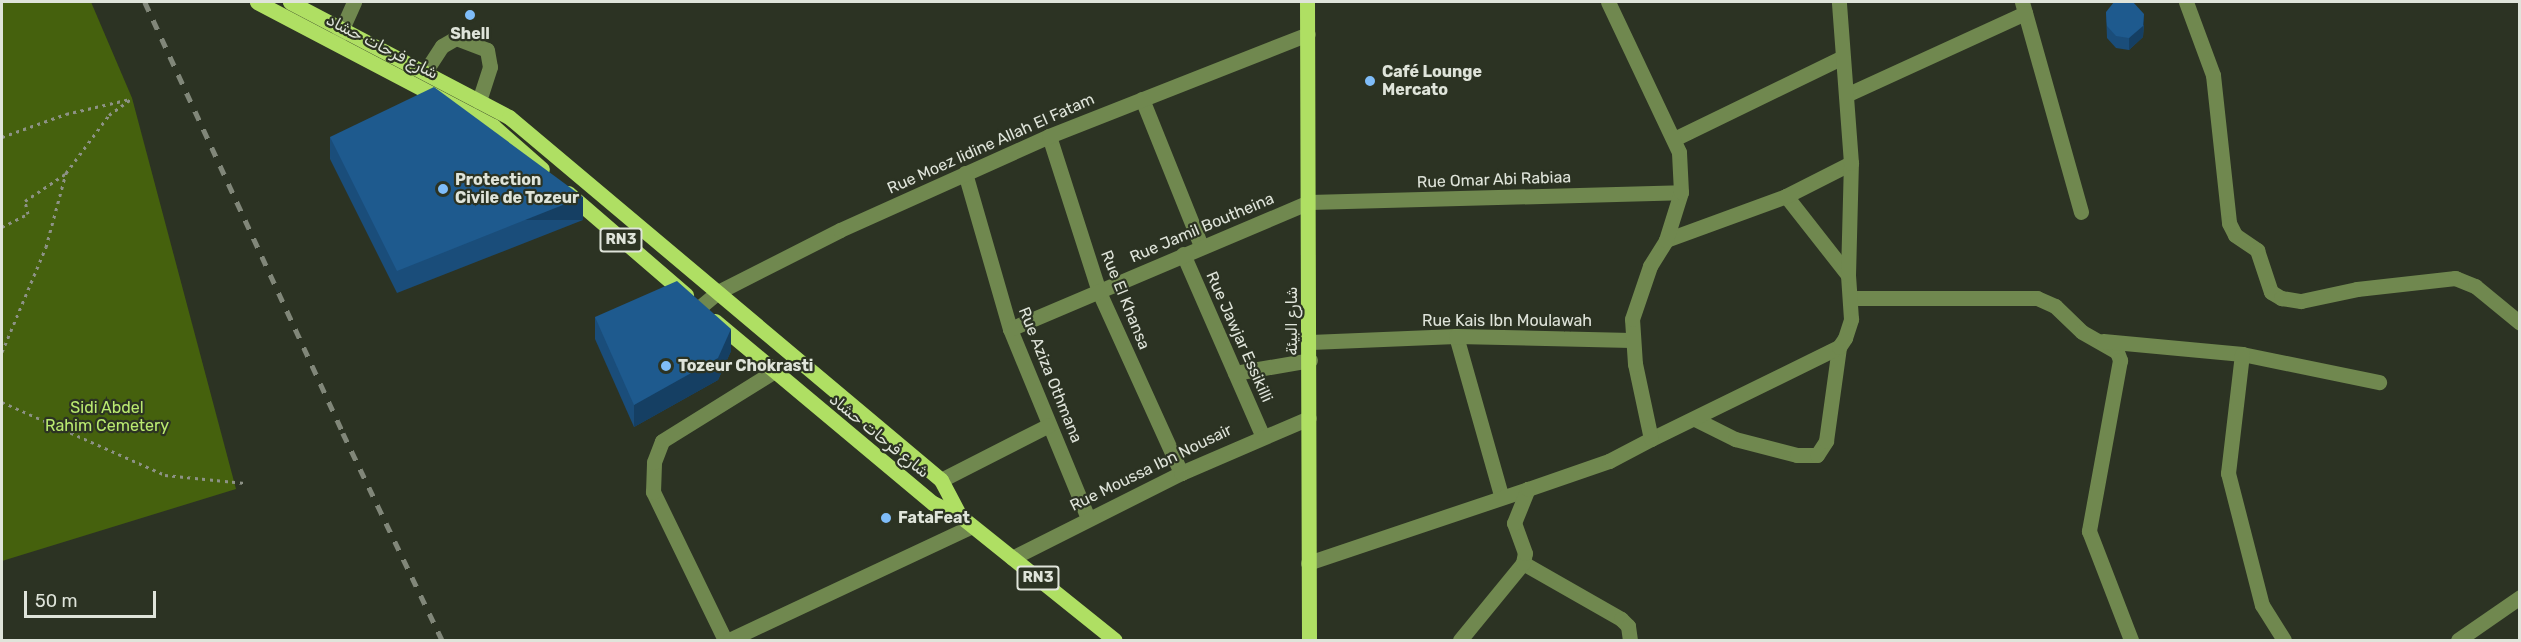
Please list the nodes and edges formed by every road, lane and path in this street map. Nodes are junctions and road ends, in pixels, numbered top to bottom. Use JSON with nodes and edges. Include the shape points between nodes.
{"nodes":[{"id":1,"x":257,"y":2,"type":"edge"},
{"id":2,"x":290,"y":2,"type":"edge"},
{"id":3,"x":354,"y":2,"type":"edge"},
{"id":4,"x":1307,"y":2,"type":"edge"},
{"id":5,"x":1608,"y":2,"type":"edge"},
{"id":6,"x":1839,"y":2,"type":"edge"},
{"id":7,"x":2186,"y":2,"type":"edge"},
{"id":8,"x":2023,"y":7,"type":"edge"},
{"id":9,"x":343,"y":28,"type":"junction"},
{"id":10,"x":1308,"y":34,"type":"junction"},
{"id":11,"x":336,"y":43,"type":"junction"},
{"id":12,"x":1840,"y":58,"type":"junction"},
{"id":13,"x":425,"y":72,"type":"junction"},
{"id":14,"x":1846,"y":95,"type":"junction"},
{"id":15,"x":1142,"y":99,"type":"junction"},
{"id":16,"x":479,"y":101,"type":"junction"},
{"id":17,"x":1049,"y":136,"type":"junction"},
{"id":18,"x":2,"y":137,"type":"edge"},
{"id":19,"x":1674,"y":140,"type":"junction"},
{"id":20,"x":1851,"y":163,"type":"junction"},
{"id":21,"x":66,"y":173,"type":"junction"},
{"id":22,"x":966,"y":173,"type":"junction"},
{"id":23,"x":1681,"y":192,"type":"junction"},
{"id":24,"x":1786,"y":196,"type":"junction"},
{"id":25,"x":1309,"y":202,"type":"junction"},
{"id":26,"x":2081,"y":212,"type":"dead end"},
{"id":27,"x":2,"y":227,"type":"edge"},
{"id":28,"x":1666,"y":240,"type":"junction"},
{"id":29,"x":1201,"y":246,"type":"junction"},
{"id":30,"x":1183,"y":254,"type":"junction"},
{"id":31,"x":1848,"y":275,"type":"junction"},
{"id":32,"x":718,"y":292,"type":"junction"},
{"id":33,"x":1099,"y":292,"type":"junction"},
{"id":34,"x":1851,"y":298,"type":"junction"},
{"id":35,"x":700,"y":307,"type":"junction"},
{"id":36,"x":2520,"y":323,"type":"edge"},
{"id":37,"x":1010,"y":329,"type":"junction"},
{"id":38,"x":1456,"y":336,"type":"junction"},
{"id":39,"x":1631,"y":340,"type":"junction"},
{"id":40,"x":2096,"y":340,"type":"junction"},
{"id":41,"x":1310,"y":342,"type":"junction"},
{"id":42,"x":1839,"y":347,"type":"junction"},
{"id":43,"x":2,"y":352,"type":"edge"},
{"id":44,"x":2242,"y":354,"type":"junction"},
{"id":45,"x":1310,"y":360,"type":"junction"},
{"id":46,"x":773,"y":372,"type":"junction"},
{"id":47,"x":1235,"y":373,"type":"junction"},
{"id":48,"x":821,"y":379,"type":"junction"},
{"id":49,"x":2379,"y":382,"type":"dead end"},
{"id":50,"x":802,"y":396,"type":"junction"},
{"id":51,"x":2,"y":402,"type":"edge"},
{"id":52,"x":1310,"y":418,"type":"junction"},
{"id":53,"x":1695,"y":419,"type":"junction"},
{"id":54,"x":1049,"y":425,"type":"junction"},
{"id":55,"x":1262,"y":435,"type":"junction"},
{"id":56,"x":1651,"y":439,"type":"junction"},
{"id":57,"x":1181,"y":473,"type":"junction"},
{"id":58,"x":941,"y":480,"type":"junction"},
{"id":59,"x":245,"y":483,"type":"dead end"},
{"id":60,"x":1528,"y":489,"type":"junction"},
{"id":61,"x":1502,"y":495,"type":"junction"},
{"id":62,"x":1088,"y":518,"type":"junction"},
{"id":63,"x":966,"y":521,"type":"junction"},
{"id":64,"x":1012,"y":558,"type":"junction"},
{"id":65,"x":1308,"y":563,"type":"junction"},
{"id":66,"x":1523,"y":563,"type":"junction"},
{"id":67,"x":2520,"y":597,"type":"edge"},
{"id":68,"x":725,"y":640,"type":"edge"},
{"id":69,"x":729,"y":640,"type":"edge"},
{"id":70,"x":1115,"y":640,"type":"edge"},
{"id":71,"x":1309,"y":640,"type":"edge"},
{"id":72,"x":1460,"y":640,"type":"edge"},
{"id":73,"x":1630,"y":640,"type":"edge"},
{"id":74,"x":2131,"y":640,"type":"edge"},
{"id":75,"x":2284,"y":640,"type":"edge"},
{"id":76,"x":2458,"y":640,"type":"edge"}],
"edges":[{"from":1,"to":11,"type":"main road","name":"شارع فرحات حشاد","number":"RN3"},
{"from":2,"to":9,"type":"main road","name":"شارع فرحات حشاد","number":"RN3"},
{"from":3,"to":9,"type":"street"},
{"from":4,"to":10,"type":"main road","name":"شارع البيئة"},
{"from":5,"to":19,"type":"street"},
{"from":6,"to":12,"type":"street"},
{"from":7,"to":36,"type":"street","via":[[2213,75],[2229,223],[2235,235],[2257,250],[2271,292],[2280,298],[2301,301],[2357,289],[2455,278],[2475,286]]},
{"from":8,"to":14,"type":"street"},
{"from":8,"to":26,"type":"street"},
{"from":9,"to":11,"type":"street"},
{"from":9,"to":13,"type":"main road","name":"شارع فرحات حشاد","number":"RN3"},
{"from":10,"to":15,"type":"street","name":"Rue Moez lidine Allah El Fatam"},
{"from":10,"to":25,"type":"main road","name":"شارع البيئة"},
{"from":11,"to":35,"type":"main road","name":"شارع فرحات حشاد","number":"RN3","via":[[493,126]]},
{"from":12,"to":14,"type":"street"},
{"from":12,"to":19,"type":"street"},
{"from":13,"to":16,"type":"main road","name":"شارع فرحات حشاد","number":"RN3"},
{"from":13,"to":16,"type":"street","via":[[442,46],[456,38],[487,50],[490,67]]},
{"from":14,"to":20,"type":"street"},
{"from":15,"to":17,"type":"street","name":"Rue Moez lidine Allah El Fatam"},
{"from":15,"to":29,"type":"street"},
{"from":16,"to":32,"type":"main road","name":"شارع فرحات حشاد","number":"RN3","via":[[509,117]]},
{"from":17,"to":22,"type":"street","name":"Rue Moez lidine Allah El Fatam"},
{"from":17,"to":33,"type":"street","name":"Rue El Khansa"},
{"from":18,"to":21,"type":"path","via":[[66,114],[132,98],[109,115]]},
{"from":19,"to":23,"type":"street"},
{"from":20,"to":24,"type":"street"},
{"from":20,"to":31,"type":"street"},
{"from":21,"to":27,"type":"path","via":[[25,201],[28,214]]},
{"from":21,"to":43,"type":"path","via":[[46,247]]},
{"from":22,"to":32,"type":"street","name":"Rue Moez lidine Allah El Fatam","via":[[840,230]]},
{"from":22,"to":37,"type":"street","name":"Rue Aziza Othmana"},
{"from":23,"to":25,"type":"street","name":"Rue Omar Abi Rabiaa"},
{"from":23,"to":28,"type":"street"},
{"from":24,"to":28,"type":"street"},
{"from":24,"to":31,"type":"street"},
{"from":25,"to":29,"type":"street","name":"Rue Jamil Boutheina"},
{"from":25,"to":41,"type":"main road","name":"شارع البيئة"},
{"from":28,"to":39,"type":"street","via":[[1639,292]]},
{"from":29,"to":30,"type":"street","name":"Rue Jamil Boutheina"},
{"from":30,"to":33,"type":"street","name":"Rue Jamil Boutheina"},
{"from":30,"to":47,"type":"street","name":"Rue Jawjar Essikilli"},
{"from":31,"to":34,"type":"street"},
{"from":32,"to":35,"type":"street","name":"Rue Moez lidine Allah El Fatam"},
{"from":32,"to":48,"type":"main road","name":"شارع فرحات حشاد","number":"RN3"},
{"from":33,"to":37,"type":"street","name":"Rue Jamil Boutheina"},
{"from":33,"to":57,"type":"street","name":"Rue El Khansa"},
{"from":34,"to":40,"type":"street","via":[[2037,298],[2055,306]]},
{"from":34,"to":42,"type":"street","via":[[1851,319]]},
{"from":35,"to":46,"type":"main road","name":"شارع فرحات حشاد","number":"RN3"},
{"from":37,"to":54,"type":"street","name":"Rue Aziza Othmana"},
{"from":38,"to":39,"type":"street","name":"Rue Kais Ibn Moulawah"},
{"from":38,"to":41,"type":"street","name":"Rue Kais Ibn Moulawah"},
{"from":38,"to":61,"type":"street"},
{"from":39,"to":56,"type":"street"},
{"from":40,"to":44,"type":"street"},
{"from":40,"to":74,"type":"street","via":[[2113,348],[2120,360],[2089,531]]},
{"from":41,"to":45,"type":"main road","name":"شارع البيئة"},
{"from":42,"to":53,"type":"street"},
{"from":42,"to":53,"type":"street","via":[[1826,441],[1817,455],[1797,455],[1735,439]]},
{"from":44,"to":49,"type":"street"},
{"from":44,"to":75,"type":"street","via":[[2228,473],[2262,605]]},
{"from":45,"to":47,"type":"street"},
{"from":45,"to":52,"type":"main road","name":"شارع البيئة"},
{"from":46,"to":50,"type":"main road","name":"شارع فرحات حشاد","number":"RN3"},
{"from":46,"to":68,"type":"street","via":[[662,441],[654,462],[653,492]]},
{"from":47,"to":55,"type":"street","name":"Rue Jawjar Essikilli"},
{"from":48,"to":50,"type":"main road"},
{"from":48,"to":58,"type":"main road","name":"شارع فرحات حشاد","number":"RN3"},
{"from":50,"to":63,"type":"main road","name":"شارع فرحات حشاد","number":"RN3","via":[[933,503]]},
{"from":51,"to":59,"type":"path","via":[[165,475]]},
{"from":52,"to":55,"type":"street","name":"Rue Moussa Ibn Nousair"},
{"from":52,"to":65,"type":"main road","name":"شارع البيئة"},
{"from":53,"to":56,"type":"street"},
{"from":54,"to":58,"type":"street"},
{"from":54,"to":62,"type":"street","name":"Rue Aziza Othmana"},
{"from":55,"to":57,"type":"street","name":"Rue Moussa Ibn Nousair"},
{"from":56,"to":60,"type":"street","via":[[1609,460]]},
{"from":57,"to":62,"type":"street","name":"Rue Moussa Ibn Nousair"},
{"from":58,"to":63,"type":"main road","name":"شارع فرحات حشاد","number":"RN3"},
{"from":60,"to":61,"type":"street"},
{"from":60,"to":66,"type":"street","via":[[1514,523],[1525,553]]},
{"from":61,"to":65,"type":"street"},
{"from":62,"to":64,"type":"street","name":"Rue Moussa Ibn Nousair"},
{"from":63,"to":64,"type":"main road","name":"شارع فرحات حشاد","number":"RN3"},
{"from":63,"to":69,"type":"street"},
{"from":64,"to":70,"type":"main road","name":"شارع فرحات حشاد","number":"RN3"},
{"from":65,"to":71,"type":"main road","name":"شارع البيئة"},
{"from":66,"to":72,"type":"street"},
{"from":66,"to":73,"type":"street","via":[[1621,620],[1628,626]]},
{"from":67,"to":76,"type":"street"}]}
